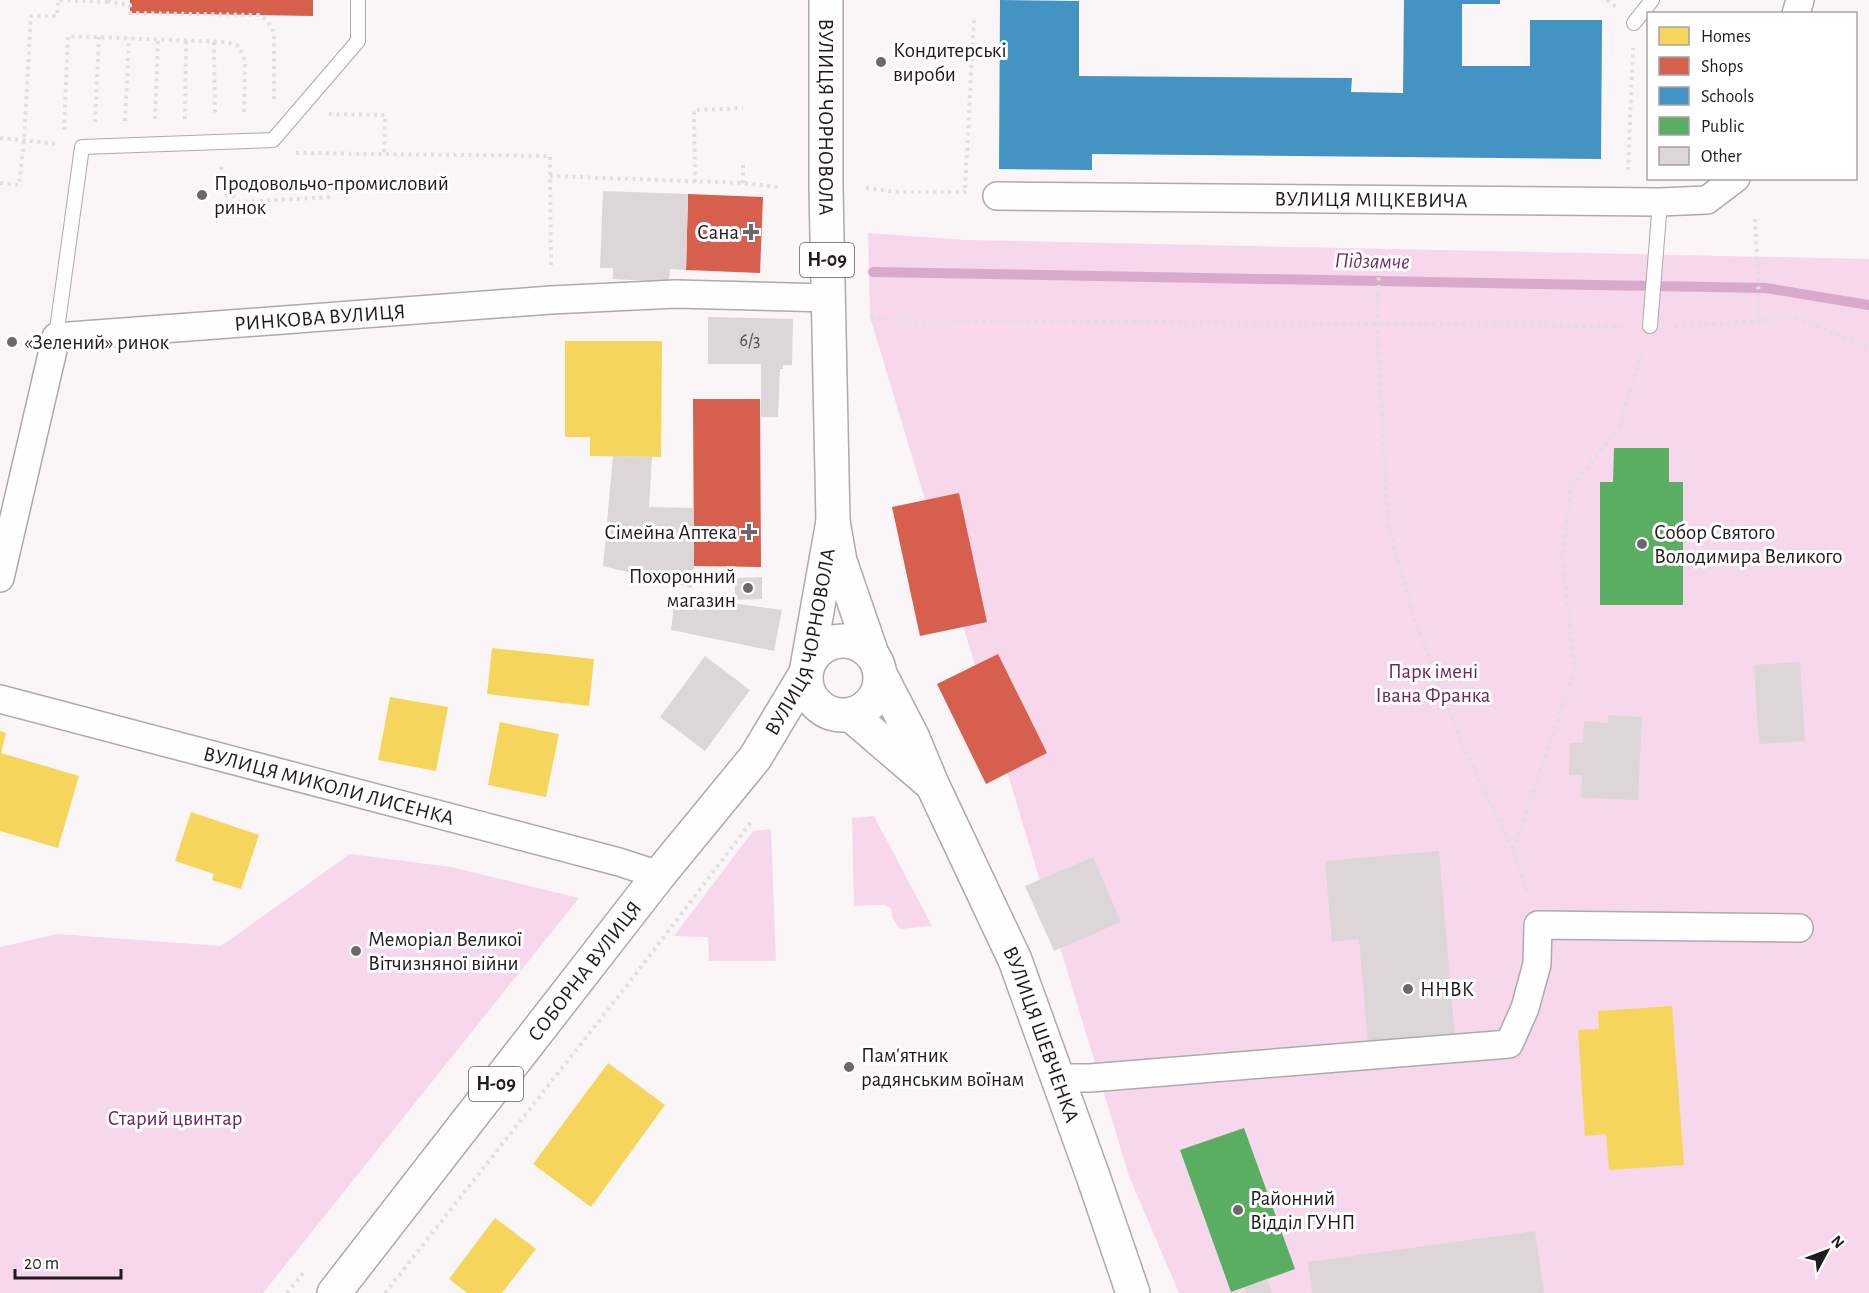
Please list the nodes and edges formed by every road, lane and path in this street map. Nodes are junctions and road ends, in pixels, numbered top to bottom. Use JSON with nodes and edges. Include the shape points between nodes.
{"nodes":[{"id":1,"x":358,"y":0,"type":"edge"},
{"id":2,"x":826,"y":0,"type":"edge"},
{"id":3,"x":1607,"y":0,"type":"edge"},
{"id":4,"x":1652,"y":0,"type":"edge"},
{"id":5,"x":109,"y":1,"type":"edge"},
{"id":6,"x":974,"y":20,"type":"dead end"},
{"id":7,"x":1634,"y":23,"type":"junction"},
{"id":8,"x":99,"y":37,"type":"junction"},
{"id":9,"x":129,"y":38,"type":"junction"},
{"id":10,"x":158,"y":39,"type":"junction"},
{"id":11,"x":186,"y":40,"type":"junction"},
{"id":12,"x":214,"y":42,"type":"junction"},
{"id":13,"x":743,"y":108,"type":"dead end"},
{"id":14,"x":295,"y":114,"type":"junction"},
{"id":15,"x":0,"y":138,"type":"edge"},
{"id":16,"x":24,"y":140,"type":"junction"},
{"id":17,"x":273,"y":140,"type":"junction"},
{"id":18,"x":244,"y":141,"type":"junction"},
{"id":19,"x":218,"y":142,"type":"junction"},
{"id":20,"x":184,"y":143,"type":"junction"},
{"id":21,"x":154,"y":144,"type":"junction"},
{"id":22,"x":63,"y":145,"type":"junction"},
{"id":23,"x":124,"y":146,"type":"junction"},
{"id":24,"x":88,"y":147,"type":"junction"},
{"id":25,"x":384,"y":155,"type":"junction"},
{"id":26,"x":743,"y":161,"type":"dead end"},
{"id":27,"x":550,"y":176,"type":"junction"},
{"id":28,"x":1628,"y":178,"type":"dead end"},
{"id":29,"x":1733,"y":180,"type":"edge"},
{"id":30,"x":695,"y":182,"type":"junction"},
{"id":31,"x":0,"y":183,"type":"edge"},
{"id":32,"x":743,"y":183,"type":"junction"},
{"id":33,"x":778,"y":187,"type":"dead end"},
{"id":34,"x":866,"y":188,"type":"dead end"},
{"id":35,"x":997,"y":196,"type":"dead end"},
{"id":36,"x":333,"y":197,"type":"dead end"},
{"id":37,"x":1660,"y":202,"type":"junction"},
{"id":38,"x":1755,"y":219,"type":"dead end"},
{"id":39,"x":1379,"y":270,"type":"dead end"},
{"id":40,"x":828,"y":298,"type":"junction"},
{"id":41,"x":551,"y":300,"type":"junction"},
{"id":42,"x":870,"y":317,"type":"dead end"},
{"id":43,"x":1760,"y":321,"type":"junction"},
{"id":44,"x":1377,"y":324,"type":"junction"},
{"id":45,"x":1650,"y":326,"type":"junction"},
{"id":46,"x":56,"y":337,"type":"junction"},
{"id":47,"x":1869,"y":348,"type":"edge"},
{"id":48,"x":833,"y":521,"type":"junction"},
{"id":49,"x":0,"y":578,"type":"edge"},
{"id":50,"x":876,"y":665,"type":"junction"},
{"id":51,"x":806,"y":673,"type":"junction"},
{"id":52,"x":0,"y":699,"type":"edge"},
{"id":53,"x":839,"y":714,"type":"junction"},
{"id":54,"x":755,"y":758,"type":"junction"},
{"id":55,"x":932,"y":784,"type":"junction"},
{"id":56,"x":752,"y":821,"type":"dead end"},
{"id":57,"x":1513,"y":850,"type":"junction"},
{"id":58,"x":659,"y":875,"type":"junction"},
{"id":59,"x":1538,"y":925,"type":"junction"},
{"id":60,"x":1799,"y":928,"type":"dead end"},
{"id":61,"x":1058,"y":1078,"type":"junction"},
{"id":62,"x":334,"y":1293,"type":"edge"},
{"id":63,"x":385,"y":1293,"type":"edge"},
{"id":64,"x":1133,"y":1293,"type":"edge"}],
"edges":[{"from":1,"to":14,"type":"lane","via":[[358,41]]},
{"from":2,"to":40,"type":"main road","name":"ВУЛИЦЯ ЧОРНОВОЛА","number":"Н-09"},
{"from":3,"to":7,"type":"path"},
{"from":4,"to":7,"type":"lane"},
{"from":5,"to":16,"type":"path","via":[[58,0],[57,16],[31,16]]},
{"from":5,"to":17,"type":"path","via":[[130,5],[130,13],[259,15],[267,20],[274,33]]},
{"from":6,"to":34,"type":"path","via":[[965,192]]},
{"from":7,"to":28,"type":"path"},
{"from":8,"to":9,"type":"path"},
{"from":8,"to":22,"type":"path","via":[[68,36]]},
{"from":8,"to":24,"type":"path"},
{"from":9,"to":10,"type":"path"},
{"from":9,"to":23,"type":"path"},
{"from":10,"to":11,"type":"path"},
{"from":10,"to":21,"type":"path"},
{"from":11,"to":12,"type":"path"},
{"from":11,"to":20,"type":"path"},
{"from":12,"to":18,"type":"path","via":[[239,46],[245,61]]},
{"from":12,"to":19,"type":"path"},
{"from":13,"to":30,"type":"path","via":[[694,110]]},
{"from":14,"to":17,"type":"lane"},
{"from":14,"to":25,"type":"path","via":[[385,115]]},
{"from":15,"to":16,"type":"path"},
{"from":16,"to":22,"type":"path"},
{"from":16,"to":31,"type":"path","via":[[19,185]]},
{"from":17,"to":18,"type":"lane"},
{"from":17,"to":25,"type":"path","via":[[292,153]]},
{"from":18,"to":19,"type":"lane"},
{"from":19,"to":20,"type":"lane"},
{"from":19,"to":36,"type":"path","via":[[223,195],[232,195],[239,202]]},
{"from":20,"to":21,"type":"lane"},
{"from":21,"to":23,"type":"lane"},
{"from":22,"to":24,"type":"path"},
{"from":23,"to":24,"type":"lane"},
{"from":24,"to":46,"type":"lane"},
{"from":25,"to":27,"type":"path","via":[[550,156]]},
{"from":26,"to":32,"type":"path"},
{"from":27,"to":30,"type":"path"},
{"from":27,"to":41,"type":"path"},
{"from":29,"to":37,"type":"street","name":"ВУЛИЦЯ МІЦКЕВИЧА","via":[[1707,200]]},
{"from":30,"to":32,"type":"path"},
{"from":32,"to":33,"type":"path"},
{"from":35,"to":37,"type":"street","name":"ВУЛИЦЯ МІЦКЕВИЧА"},
{"from":37,"to":45,"type":"lane"},
{"from":38,"to":43,"type":"path"},
{"from":39,"to":44,"type":"path"},
{"from":40,"to":41,"type":"street","name":"РИНКОВА ВУЛИЦЯ","via":[[675,294]]},
{"from":40,"to":48,"type":"main road","name":"ВУЛИЦЯ ЧОРНОВОЛА","number":"Н-09"},
{"from":41,"to":46,"type":"street","name":"РИНКОВА ВУЛИЦЯ"},
{"from":42,"to":44,"type":"path"},
{"from":43,"to":45,"type":"path"},
{"from":43,"to":47,"type":"path","via":[[1800,319]]},
{"from":44,"to":45,"type":"path"},
{"from":44,"to":57,"type":"path","via":[[1388,525],[1413,615],[1462,743]]},
{"from":45,"to":57,"type":"path","via":[[1619,427],[1571,488],[1562,557],[1575,671]]},
{"from":46,"to":49,"type":"street"},
{"from":48,"to":50,"type":"main road","name":"ВУЛИЦЯ ЧОРНОВОЛА","number":"Н-09","via":[[840,561]]},
{"from":48,"to":51,"type":"main road","name":"ВУЛИЦЯ ЧОРНОВОЛА","number":"Н-09"},
{"from":50,"to":51,"type":"main road","number":"Н-09","via":[[862,646],[839,641],[816,651]]},
{"from":50,"to":53,"type":"main road","number":"Н-09","via":[[880,687],[870,705],[861,712]]},
{"from":50,"to":55,"type":"main road","name":"ВУЛИЦЯ ШЕВЧЕНКА"},
{"from":51,"to":53,"type":"main road","number":"Н-09","via":[[806,685],[818,706]]},
{"from":51,"to":54,"type":"main road","name":"ВУЛИЦЯ ЧОРНОВОЛА","number":"Н-09"},
{"from":52,"to":58,"type":"street","name":"ВУЛИЦЯ МИКОЛИ ЛИСЕНКА"},
{"from":53,"to":54,"type":"main road","name":"ВУЛИЦЯ ЧОРНОВОЛА","number":"Н-09","via":[[799,729]]},
{"from":53,"to":55,"type":"main road","name":"ВУЛИЦЯ ШЕВЧЕНКА"},
{"from":54,"to":58,"type":"main road","name":"ВУЛИЦЯ ЧОРНОВОЛА","number":"Н-09"},
{"from":55,"to":61,"type":"main road","name":"ВУЛИЦЯ ШЕВЧЕНКА","via":[[1015,960]]},
{"from":56,"to":63,"type":"path"},
{"from":57,"to":59,"type":"path"},
{"from":58,"to":62,"type":"main road","name":"СОБОРНА ВУЛИЦЯ","number":"Н-09"},
{"from":59,"to":60,"type":"street"},
{"from":59,"to":61,"type":"street","via":[[1537,964],[1525,1008],[1509,1044]]},
{"from":61,"to":64,"type":"main road","name":"ВУЛИЦЯ ШЕВЧЕНКА"}]}
